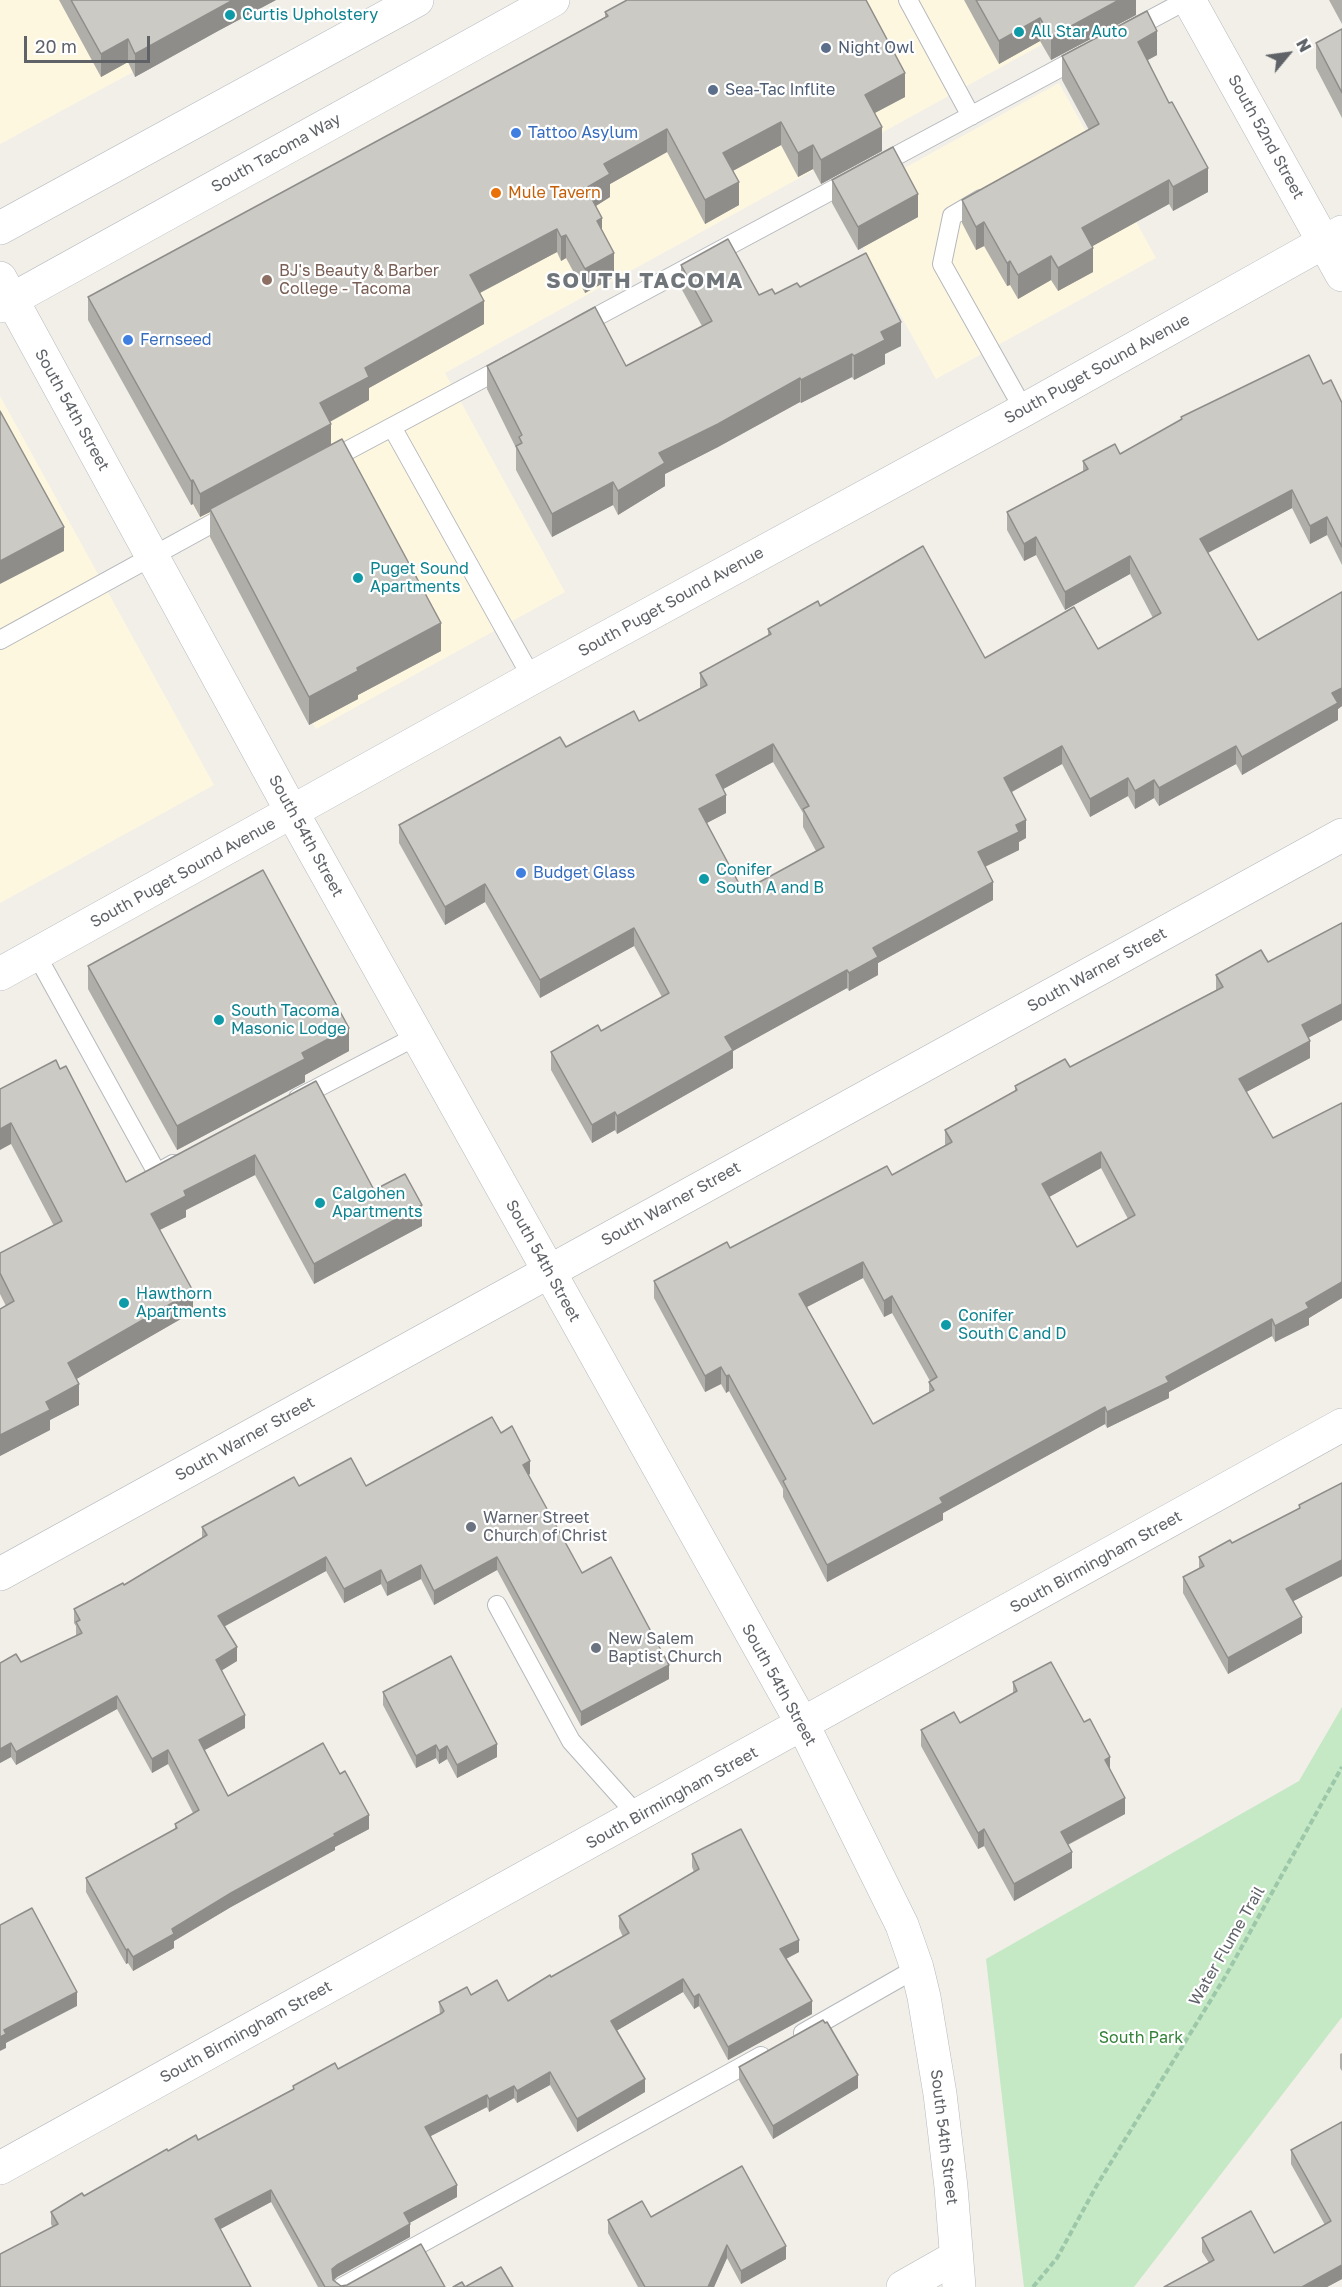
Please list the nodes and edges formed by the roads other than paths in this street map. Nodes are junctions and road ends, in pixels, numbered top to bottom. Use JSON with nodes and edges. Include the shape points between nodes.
{"nodes":[{"id":1,"x":417,"y":0,"type":"edge"},
{"id":2,"x":553,"y":0,"type":"edge"},
{"id":3,"x":908,"y":0,"type":"edge"},
{"id":4,"x":1188,"y":0,"type":"edge"},
{"id":5,"x":1115,"y":39,"type":"edge"},
{"id":6,"x":1094,"y":50,"type":"edge"},
{"id":7,"x":971,"y":116,"type":"junction"},
{"id":8,"x":991,"y":193,"type":"edge"},
{"id":9,"x":0,"y":228,"type":"edge"},
{"id":10,"x":1333,"y":237,"type":"edge"},
{"id":11,"x":1342,"y":275,"type":"edge"},
{"id":12,"x":4,"y":294,"type":"edge"},
{"id":13,"x":560,"y":337,"type":"edge"},
{"id":14,"x":518,"y":359,"type":"edge"},
{"id":15,"x":1024,"y":410,"type":"junction"},
{"id":16,"x":392,"y":427,"type":"junction"},
{"id":17,"x":308,"y":472,"type":"edge"},
{"id":18,"x":246,"y":505,"type":"edge"},
{"id":19,"x":152,"y":556,"type":"junction"},
{"id":20,"x":0,"y":640,"type":"edge"},
{"id":21,"x":532,"y":678,"type":"junction"},
{"id":22,"x":292,"y":812,"type":"junction"},
{"id":23,"x":1342,"y":835,"type":"edge"},
{"id":24,"x":36,"y":954,"type":"junction"},
{"id":25,"x":0,"y":974,"type":"edge"},
{"id":26,"x":417,"y":1036,"type":"junction"},
{"id":27,"x":282,"y":1107,"type":"edge"},
{"id":28,"x":188,"y":1156,"type":"edge"},
{"id":29,"x":549,"y":1271,"type":"junction"},
{"id":30,"x":1342,"y":1425,"type":"edge"},
{"id":31,"x":0,"y":1574,"type":"edge"},
{"id":32,"x":497,"y":1605,"type":"dead end"},
{"id":33,"x":803,"y":1725,"type":"junction"},
{"id":34,"x":638,"y":1816,"type":"junction"},
{"id":35,"x":916,"y":1968,"type":"junction"},
{"id":36,"x":0,"y":2168,"type":"edge"},
{"id":37,"x":958,"y":2272,"type":"edge"},
{"id":38,"x":342,"y":2287,"type":"edge"},
{"id":39,"x":903,"y":2287,"type":"edge"}],
"edges":[{"from":1,"to":9,"type":"street"},
{"from":2,"to":12,"type":"street","name":"South Tacoma Way"},
{"from":3,"to":7,"type":"lane"},
{"from":4,"to":5,"type":"lane"},
{"from":4,"to":10,"type":"street","name":"South 52nd Street"},
{"from":6,"to":7,"type":"lane"},
{"from":7,"to":13,"type":"lane"},
{"from":8,"to":15,"type":"lane","via":[[952,216],[942,264]]},
{"from":10,"to":11,"type":"street","name":"South 52nd Street"},
{"from":10,"to":15,"type":"street","name":"South Puget Sound Avenue"},
{"from":12,"to":19,"type":"street","name":"South 54th Street"},
{"from":14,"to":16,"type":"lane"},
{"from":15,"to":21,"type":"street","name":"South Puget Sound Avenue"},
{"from":16,"to":17,"type":"lane"},
{"from":16,"to":21,"type":"lane"},
{"from":18,"to":19,"type":"lane"},
{"from":19,"to":20,"type":"lane"},
{"from":19,"to":22,"type":"street","name":"South 54th Street"},
{"from":21,"to":22,"type":"street","name":"South Puget Sound Avenue"},
{"from":22,"to":24,"type":"street","name":"South Puget Sound Avenue"},
{"from":22,"to":26,"type":"street","name":"South 54th Street"},
{"from":23,"to":29,"type":"street","name":"South Warner Street"},
{"from":24,"to":25,"type":"street","name":"South Puget Sound Avenue"},
{"from":24,"to":28,"type":"lane","via":[[157,1173]]},
{"from":26,"to":27,"type":"lane"},
{"from":26,"to":29,"type":"street","name":"South 54th Street"},
{"from":29,"to":31,"type":"street","name":"South Warner Street"},
{"from":29,"to":33,"type":"street","name":"South 54th Street"},
{"from":30,"to":33,"type":"street","name":"South Birmingham Street"},
{"from":32,"to":34,"type":"lane","via":[[571,1742]]},
{"from":33,"to":34,"type":"street","name":"South Birmingham Street"},
{"from":33,"to":35,"type":"street","name":"South 54th Street","via":[[902,1925]]},
{"from":34,"to":36,"type":"street","name":"South Birmingham Street"},
{"from":35,"to":37,"type":"street","name":"South 54th Street","via":[[940,2094]]},
{"from":35,"to":38,"type":"lane"},
{"from":37,"to":39,"type":"street"}]}
